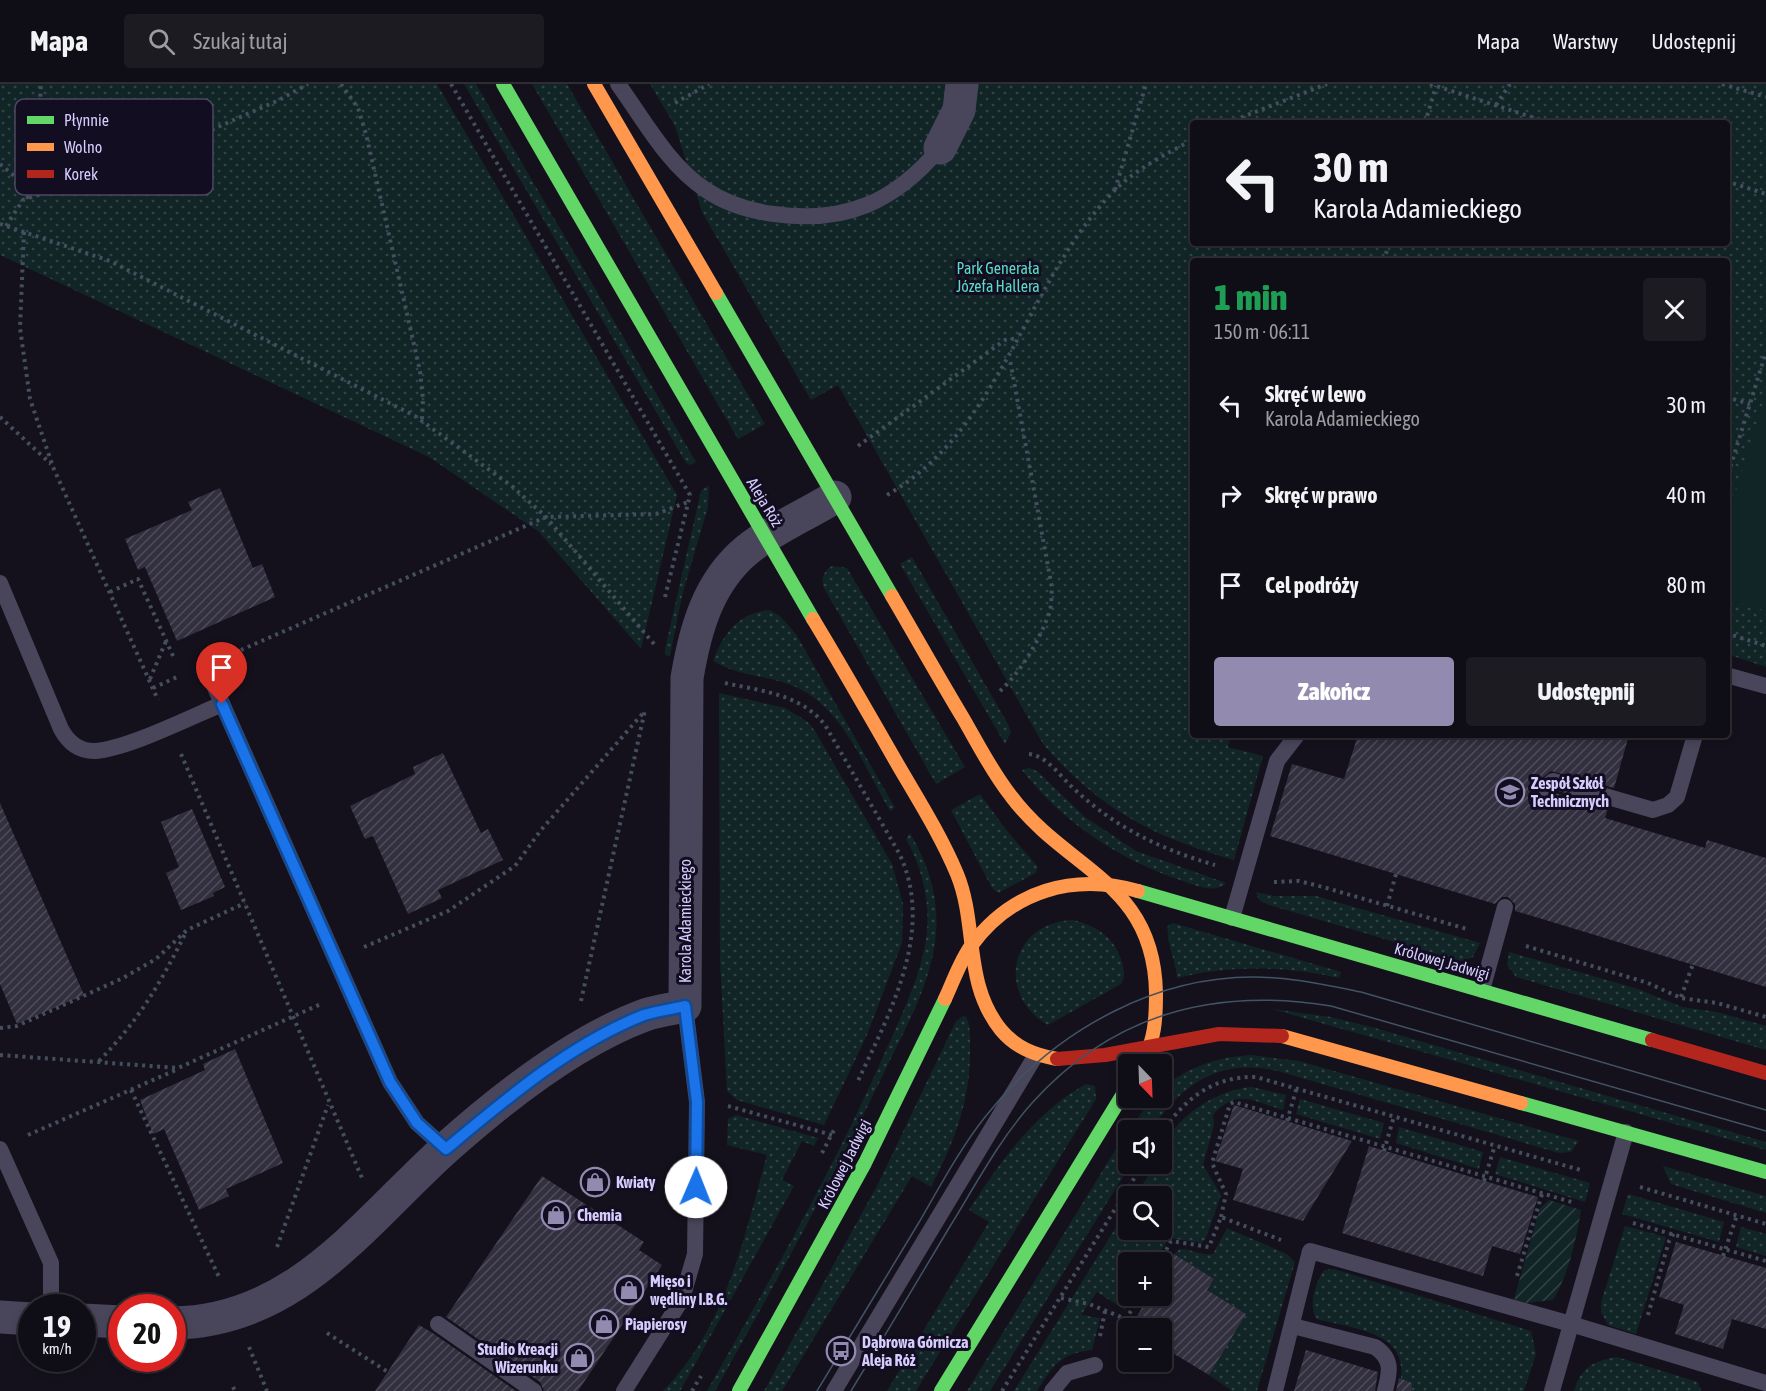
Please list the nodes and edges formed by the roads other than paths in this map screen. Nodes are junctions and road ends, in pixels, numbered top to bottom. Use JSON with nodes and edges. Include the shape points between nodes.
{"nodes":[{"id":1,"x":503,"y":84,"type":"edge"},
{"id":2,"x":594,"y":84,"type":"edge"},
{"id":3,"x":618,"y":84,"type":"edge"},
{"id":4,"x":962,"y":84,"type":"edge"},
{"id":5,"x":940,"y":148,"type":"joint"},
{"id":6,"x":835,"y":497,"type":"junction"},
{"id":7,"x":767,"y":538,"type":"junction"},
{"id":8,"x":0,"y":583,"type":"edge"},
{"id":9,"x":205,"y":665,"type":"road end"},
{"id":10,"x":1730,"y":676,"type":"edge"},
{"id":11,"x":1766,"y":686,"type":"edge"},
{"id":12,"x":222,"y":704,"type":"junction"},
{"id":13,"x":1295,"y":738,"type":"edge"},
{"id":14,"x":1694,"y":738,"type":"edge"},
{"id":15,"x":1538,"y":798,"type":"dead end"},
{"id":16,"x":1109,"y":883,"type":"junction"},
{"id":17,"x":1505,"y":907,"type":"dead end"},
{"id":18,"x":1232,"y":918,"type":"junction"},
{"id":19,"x":970,"y":947,"type":"junction"},
{"id":20,"x":1482,"y":990,"type":"junction"},
{"id":21,"x":685,"y":1006,"type":"junction"},
{"id":22,"x":1154,"y":1045,"type":"junction"},
{"id":23,"x":1148,"y":1054,"type":"edge"},
{"id":24,"x":1036,"y":1055,"type":"junction"},
{"id":25,"x":1766,"y":1073,"type":"edge"},
{"id":26,"x":1118,"y":1102,"type":"edge"},
{"id":27,"x":1626,"y":1132,"type":"junction"},
{"id":28,"x":0,"y":1149,"type":"edge"},
{"id":29,"x":446,"y":1149,"type":"junction"},
{"id":30,"x":1766,"y":1172,"type":"edge"},
{"id":31,"x":51,"y":1294,"type":"edge"},
{"id":32,"x":0,"y":1317,"type":"edge"},
{"id":33,"x":18,"y":1318,"type":"edge"},
{"id":34,"x":186,"y":1323,"type":"edge"},
{"id":35,"x":438,"y":1324,"type":"dead end"},
{"id":36,"x":1571,"y":1324,"type":"junction"},
{"id":37,"x":1293,"y":1326,"type":"junction"},
{"id":38,"x":1095,"y":1365,"type":"dead end"},
{"id":39,"x":1766,"y":1383,"type":"edge"},
{"id":40,"x":534,"y":1391,"type":"edge"},
{"id":41,"x":624,"y":1391,"type":"edge"},
{"id":42,"x":739,"y":1391,"type":"edge"},
{"id":43,"x":834,"y":1391,"type":"edge"},
{"id":44,"x":941,"y":1391,"type":"edge"},
{"id":45,"x":1052,"y":1391,"type":"edge"},
{"id":46,"x":1275,"y":1391,"type":"edge"},
{"id":47,"x":1385,"y":1391,"type":"edge"},
{"id":48,"x":1552,"y":1391,"type":"edge"}],
"edges":[{"from":1,"to":7,"type":"main road","name":"Aleja Róż"},
{"from":2,"to":6,"type":"main road"},
{"from":3,"to":5,"type":"lane","via":[[668,154],[705,189],[756,212],[826,218],[865,206],[897,189]]},
{"from":4,"to":5,"type":"street","via":[[958,110]]},
{"from":6,"to":7,"type":"street","name":"Karola Adamieckiego"},
{"from":6,"to":16,"type":"main road","via":[[1006,790],[1044,833]]},
{"from":7,"to":19,"type":"main road","name":"Aleja Róż","via":[[957,873],[968,910]]},
{"from":7,"to":21,"type":"street","name":"Karola Adamieckiego","via":[[746,550],[717,584],[702,613],[691,651],[686,701]]},
{"from":8,"to":12,"type":"lane","via":[[67,739],[77,747],[92,751],[112,749]]},
{"from":9,"to":12,"type":"lane"},
{"from":10,"to":11,"type":"lane"},
{"from":12,"to":29,"type":"lane","via":[[390,1082],[417,1123]]},
{"from":13,"to":18,"type":"lane","via":[[1277,761]]},
{"from":14,"to":15,"type":"lane","via":[[1677,797],[1668,805],[1653,810],[1553,781],[1541,790]]},
{"from":16,"to":18,"type":"main road","name":"Królowej Jadwigi"},
{"from":16,"to":19,"type":"main road","via":[[1065,885],[1025,898],[989,925]]},
{"from":16,"to":22,"type":"main road","via":[[1147,935],[1154,954]]},
{"from":17,"to":20,"type":"lane"},
{"from":18,"to":20,"type":"main road","name":"Królowej Jadwigi"},
{"from":19,"to":24,"type":"main road","via":[[994,1022],[1024,1050]]},
{"from":19,"to":42,"type":"main road","name":"Królowej Jadwigi","via":[[865,1163]]},
{"from":20,"to":25,"type":"main road","name":"Królowej Jadwigi"},
{"from":21,"to":29,"type":"street","name":"Karola Adamieckiego","via":[[645,1015],[590,1041],[495,1107]]},
{"from":21,"to":41,"type":"lane","via":[[697,1102],[695,1254],[682,1299]]},
{"from":22,"to":23,"type":"main road"},
{"from":22,"to":24,"type":"main road","via":[[1076,1061]]},
{"from":22,"to":27,"type":"main road","via":[[1229,1033],[1285,1036]]},
{"from":24,"to":43,"type":"lane"},
{"from":26,"to":44,"type":"main road"},
{"from":27,"to":30,"type":"main road"},
{"from":27,"to":36,"type":"lane"},
{"from":28,"to":31,"type":"lane","via":[[51,1263]]},
{"from":29,"to":34,"type":"street","name":"Karola Adamieckiego","via":[[316,1271],[279,1296],[235,1314]]},
{"from":32,"to":33,"type":"street"},
{"from":35,"to":40,"type":"lane"},
{"from":36,"to":37,"type":"lane","via":[[1310,1251]]},
{"from":36,"to":39,"type":"lane"},
{"from":36,"to":48,"type":"lane"},
{"from":37,"to":46,"type":"lane"},
{"from":37,"to":47,"type":"lane","via":[[1375,1347],[1385,1354],[1391,1370]]},
{"from":38,"to":45,"type":"lane","via":[[1067,1373]]}]}
